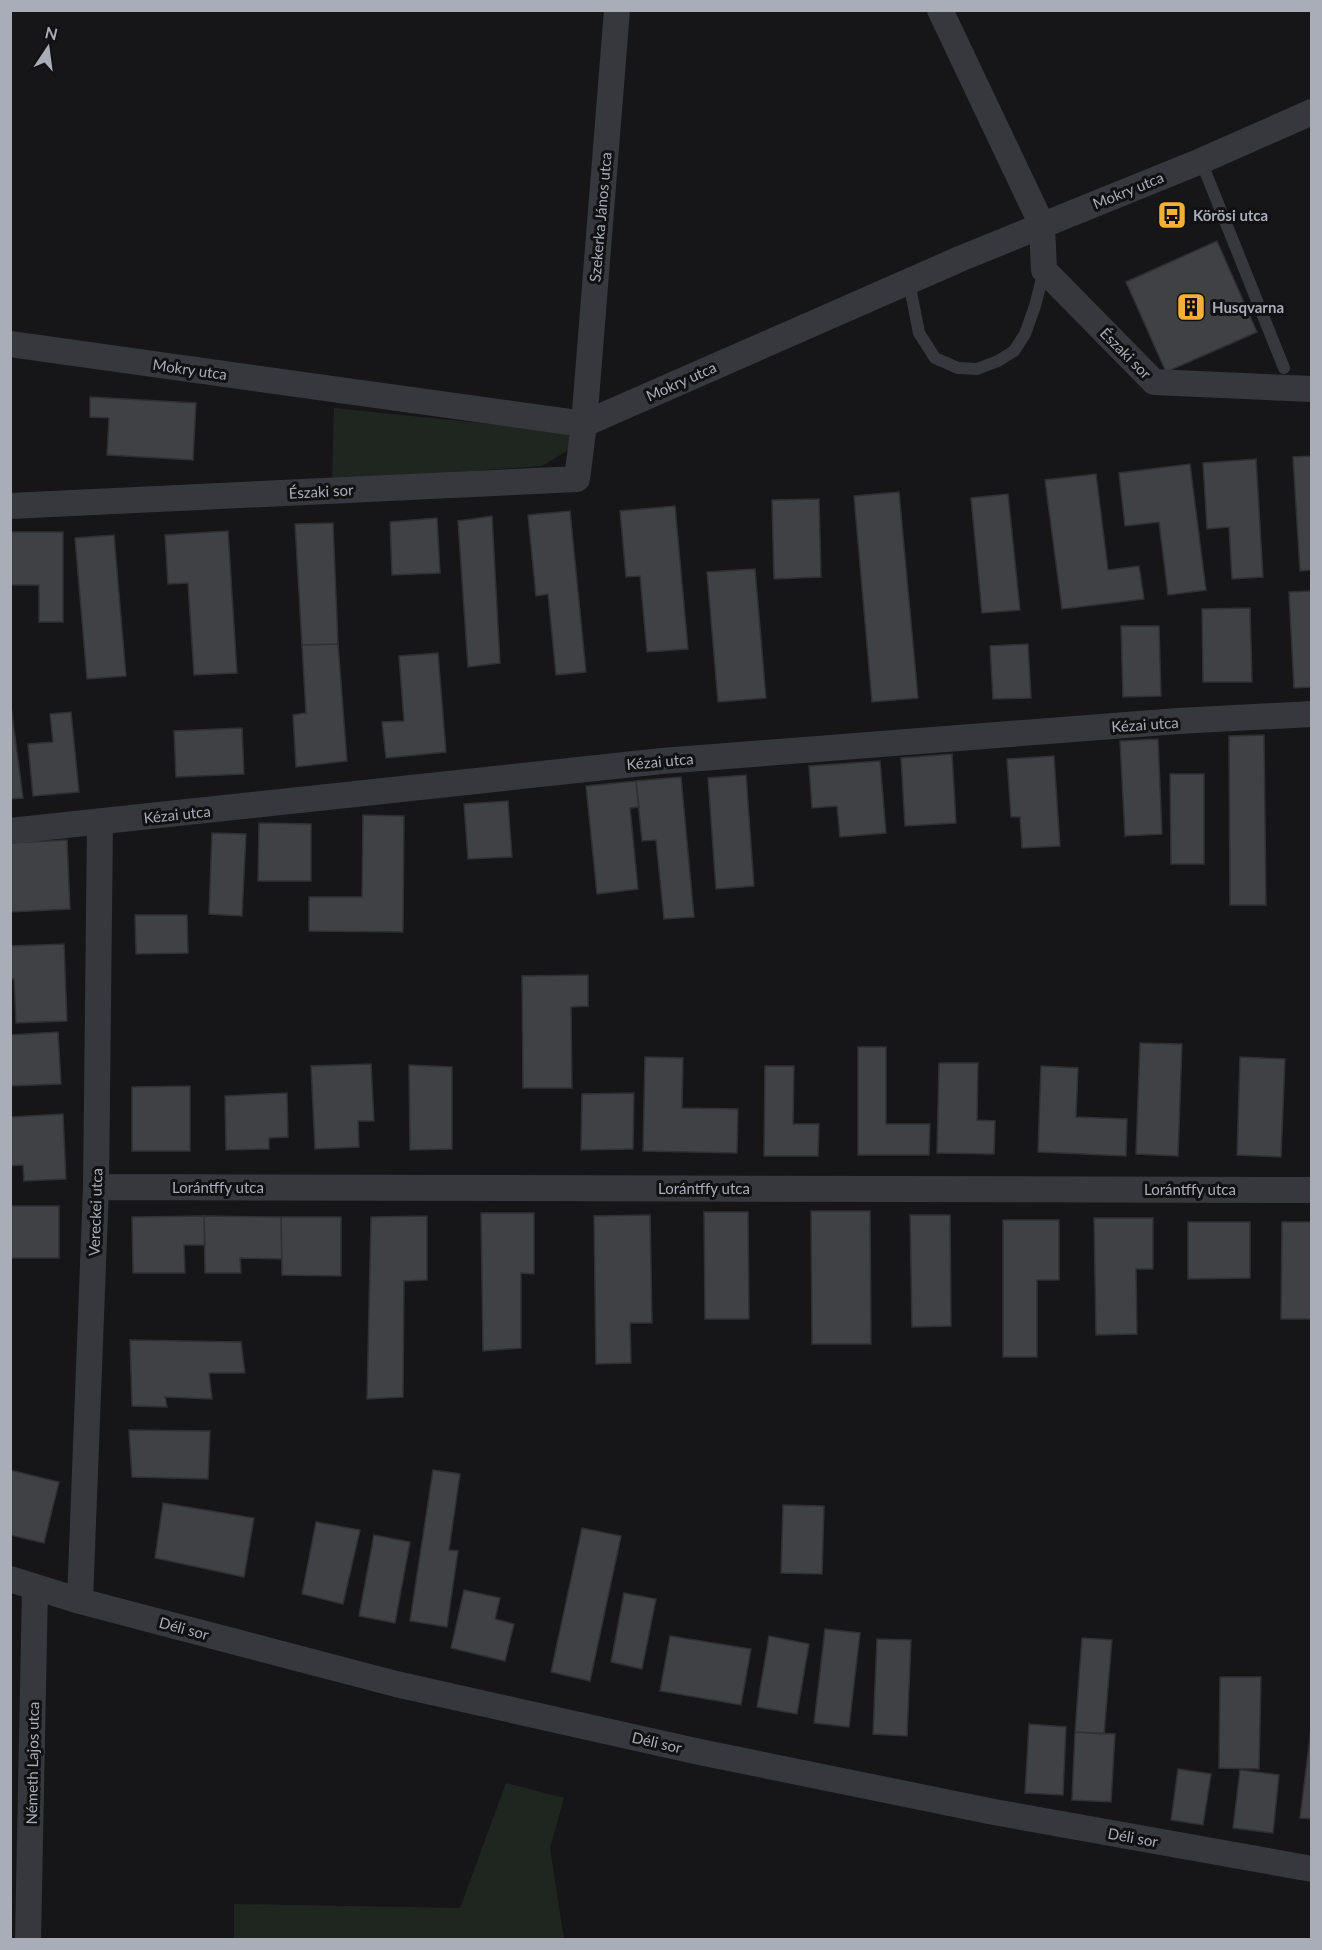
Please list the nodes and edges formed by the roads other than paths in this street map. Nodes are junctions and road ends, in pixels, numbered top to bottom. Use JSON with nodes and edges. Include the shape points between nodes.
{"nodes":[{"id":1,"x":617,"y":10,"type":"edge"},
{"id":2,"x":940,"y":10,"type":"edge"},
{"id":3,"x":1311,"y":112,"type":"edge"},
{"id":4,"x":1201,"y":161,"type":"junction"},
{"id":5,"x":1042,"y":225,"type":"junction"},
{"id":6,"x":1044,"y":270,"type":"junction"},
{"id":7,"x":909,"y":282,"type":"junction"},
{"id":8,"x":10,"y":344,"type":"edge"},
{"id":9,"x":1284,"y":368,"type":"dead end"},
{"id":10,"x":1311,"y":389,"type":"edge"},
{"id":11,"x":584,"y":424,"type":"junction"},
{"id":12,"x":10,"y":506,"type":"edge"},
{"id":13,"x":1311,"y":714,"type":"edge"},
{"id":14,"x":100,"y":823,"type":"junction"},
{"id":15,"x":10,"y":831,"type":"edge"},
{"id":16,"x":96,"y":1187,"type":"junction"},
{"id":17,"x":1311,"y":1190,"type":"edge"},
{"id":18,"x":10,"y":1579,"type":"edge"},
{"id":19,"x":35,"y":1587,"type":"junction"},
{"id":20,"x":80,"y":1601,"type":"junction"},
{"id":21,"x":1311,"y":1869,"type":"edge"},
{"id":22,"x":28,"y":1940,"type":"edge"}],
"edges":[{"from":1,"to":11,"type":"street","name":"Szekerka János utca"},
{"from":2,"to":5,"type":"street"},
{"from":3,"to":4,"type":"street","name":"Mokry utca"},
{"from":4,"to":5,"type":"street","name":"Mokry utca"},
{"from":4,"to":9,"type":"lane"},
{"from":5,"to":6,"type":"street"},
{"from":5,"to":7,"type":"street","name":"Mokry utca"},
{"from":6,"to":7,"type":"lane","via":[[1020,343],[998,362],[977,369],[958,368],[935,358],[919,333]]},
{"from":6,"to":10,"type":"street","name":"Északi sor","via":[[1154,381]]},
{"from":7,"to":11,"type":"street","name":"Mokry utca"},
{"from":8,"to":11,"type":"street","name":"Mokry utca"},
{"from":11,"to":12,"type":"street","name":"Északi sor","via":[[577,479]]},
{"from":13,"to":14,"type":"street","name":"Kézai utca","via":[[662,760]]},
{"from":14,"to":15,"type":"street","name":"Kézai utca"},
{"from":14,"to":16,"type":"street","name":"Vereckei utca"},
{"from":16,"to":17,"type":"street","name":"Lorántffy utca"},
{"from":16,"to":20,"type":"street","name":"Vereckei utca"},
{"from":18,"to":19,"type":"street","name":"Déli sor"},
{"from":19,"to":20,"type":"street","name":"Déli sor"},
{"from":19,"to":22,"type":"street","name":"Németh Lajos utca"},
{"from":20,"to":21,"type":"street","name":"Déli sor","via":[[396,1684],[695,1751],[994,1812]]}]}
